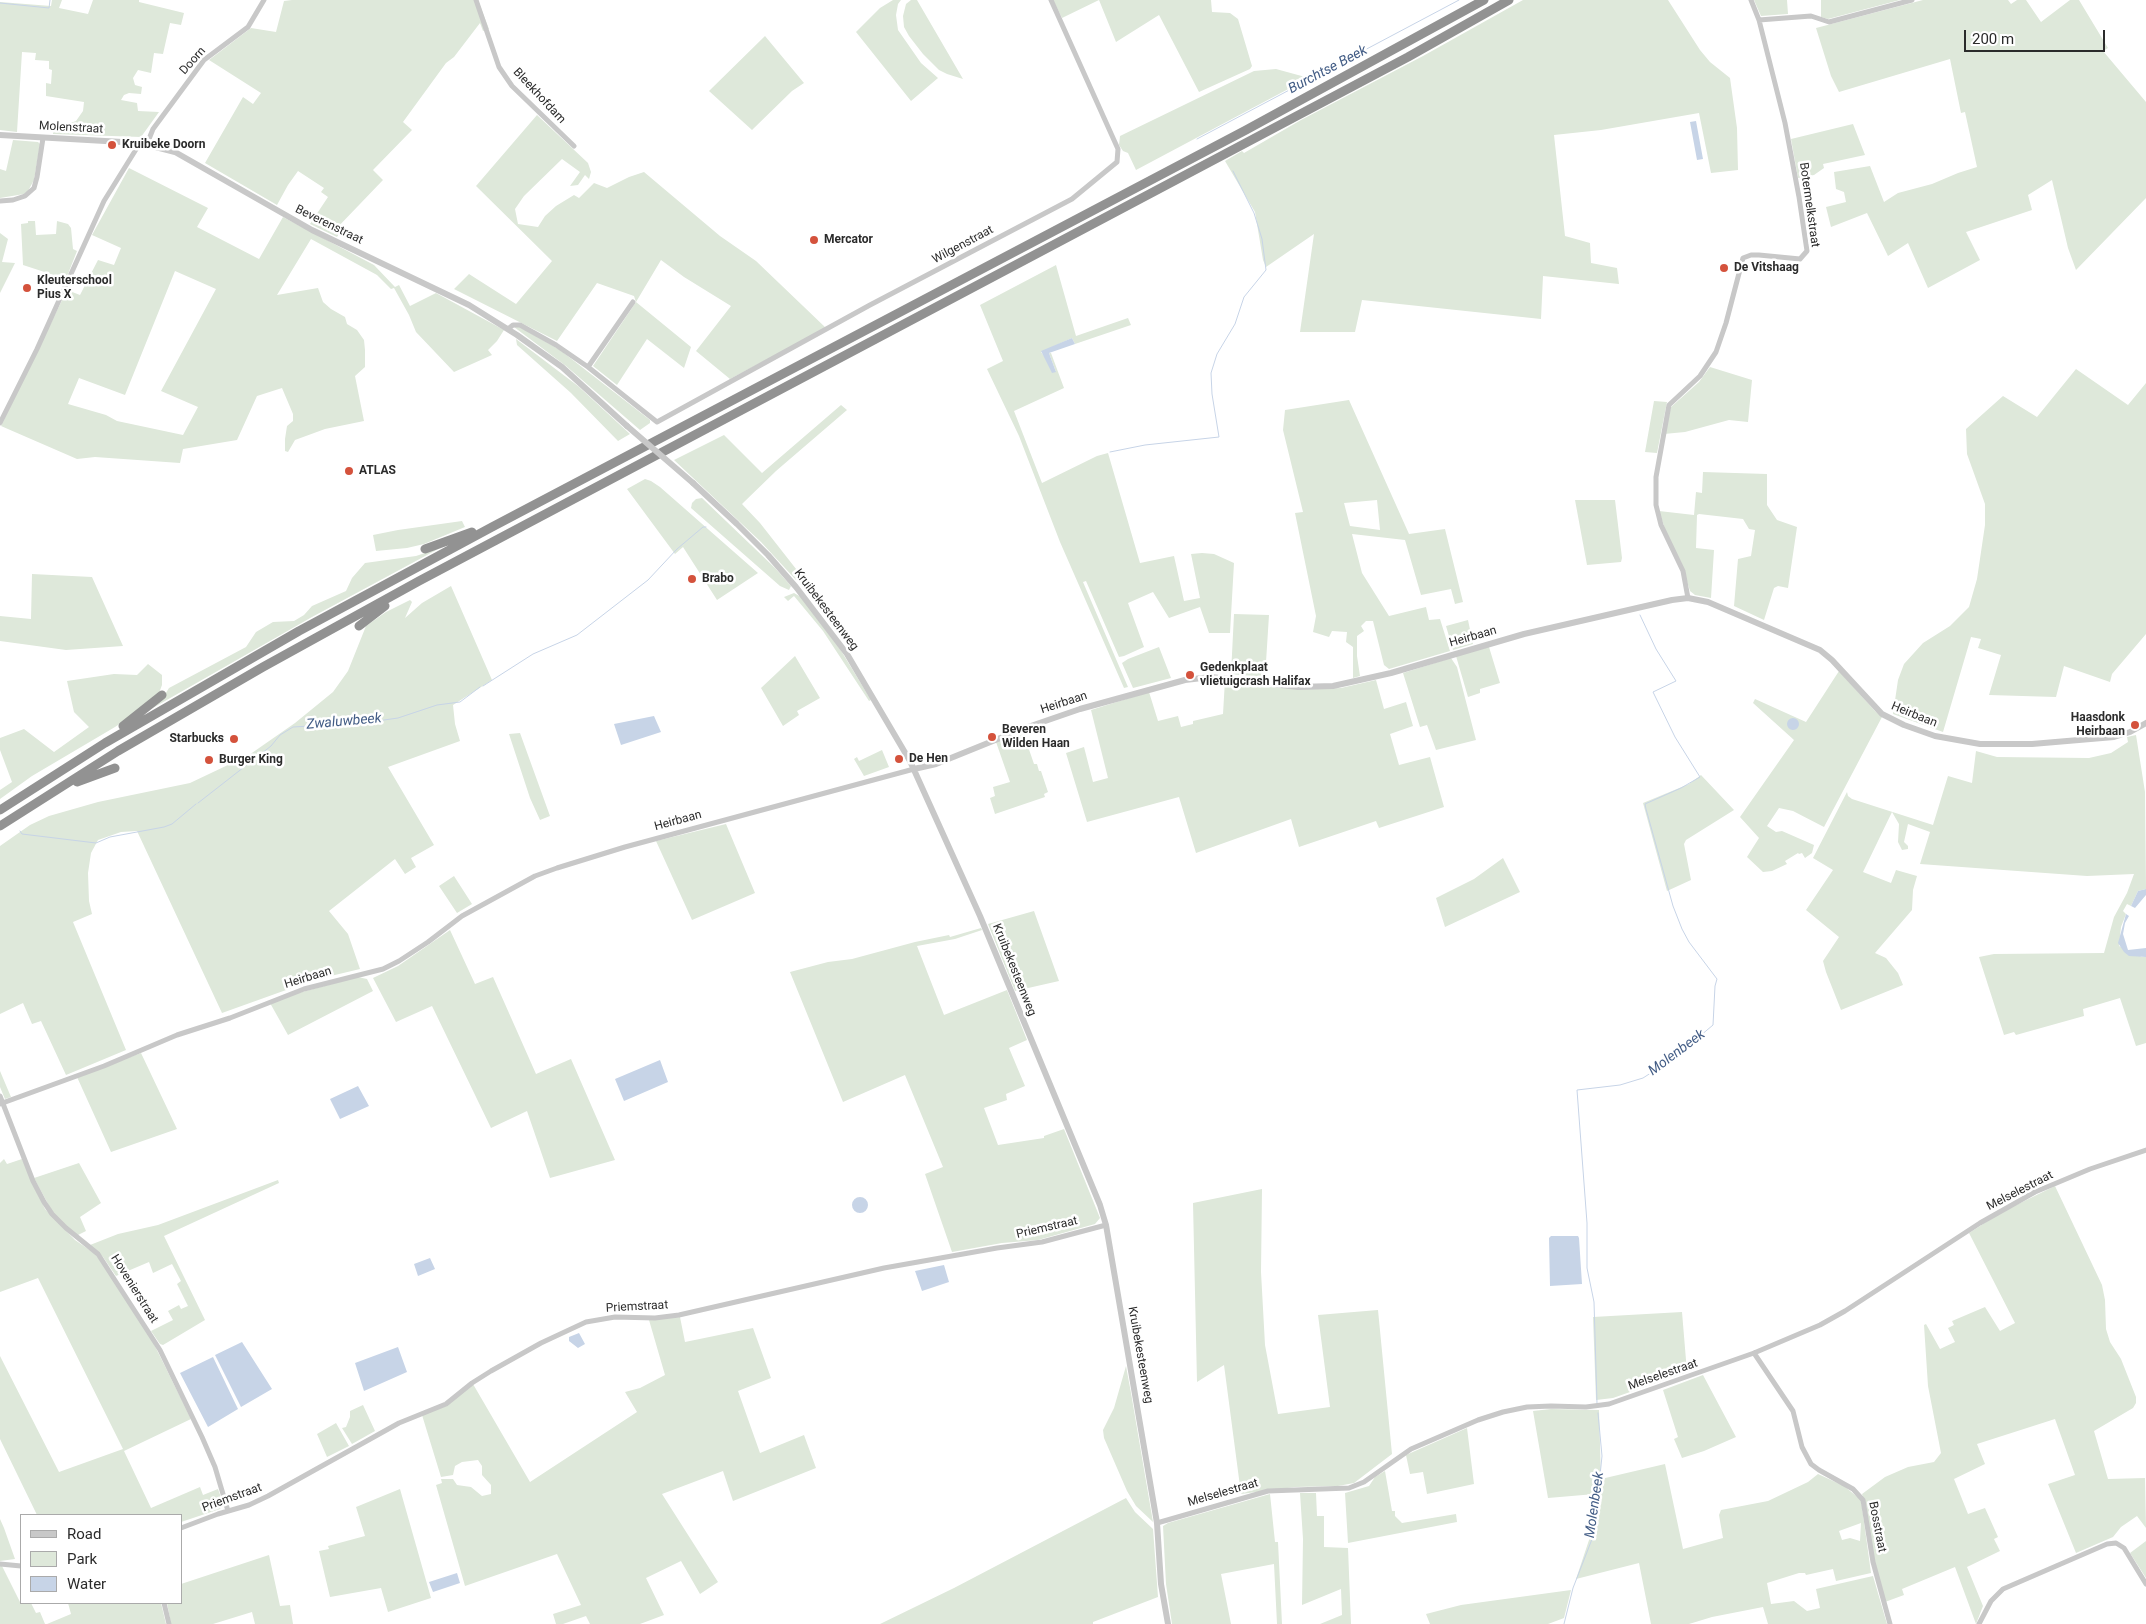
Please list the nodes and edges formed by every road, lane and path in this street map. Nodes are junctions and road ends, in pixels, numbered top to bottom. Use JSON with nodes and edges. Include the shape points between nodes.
{"nodes":[{"id":1,"x":264,"y":0,"type":"edge"},
{"id":2,"x":476,"y":0,"type":"edge"},
{"id":3,"x":1051,"y":0,"type":"edge"},
{"id":4,"x":1484,"y":0,"type":"edge"},
{"id":5,"x":1509,"y":0,"type":"edge"},
{"id":6,"x":1751,"y":0,"type":"edge"},
{"id":7,"x":1912,"y":0,"type":"edge"},
{"id":8,"x":1759,"y":20,"type":"junction"},
{"id":9,"x":0,"y":135,"type":"edge"},
{"id":10,"x":43,"y":138,"type":"junction"},
{"id":11,"x":144,"y":143,"type":"junction"},
{"id":12,"x":574,"y":146,"type":"dead end"},
{"id":13,"x":0,"y":201,"type":"edge"},
{"id":14,"x":633,"y":302,"type":"dead end"},
{"id":15,"x":508,"y":329,"type":"junction"},
{"id":16,"x":588,"y":367,"type":"junction"},
{"id":17,"x":657,"y":422,"type":"joint"},
{"id":18,"x":0,"y":423,"type":"edge"},
{"id":19,"x":628,"y":426,"type":"joint"},
{"id":20,"x":492,"y":527,"type":"junction"},
{"id":21,"x":425,"y":549,"type":"dead end"},
{"id":22,"x":419,"y":581,"type":"junction"},
{"id":23,"x":1688,"y":598,"type":"junction"},
{"id":24,"x":359,"y":626,"type":"dead end"},
{"id":25,"x":162,"y":695,"type":"dead end"},
{"id":26,"x":2146,"y":722,"type":"edge"},
{"id":27,"x":105,"y":743,"type":"junction"},
{"id":28,"x":115,"y":768,"type":"dead end"},
{"id":29,"x":914,"y":769,"type":"junction"},
{"id":30,"x":45,"y":796,"type":"junction"},
{"id":31,"x":0,"y":810,"type":"edge"},
{"id":32,"x":0,"y":826,"type":"edge"},
{"id":33,"x":0,"y":1096,"type":"edge"},
{"id":34,"x":1,"y":1104,"type":"edge"},
{"id":35,"x":2146,"y":1150,"type":"edge"},
{"id":36,"x":1106,"y":1225,"type":"junction"},
{"id":37,"x":1754,"y":1353,"type":"junction"},
{"id":38,"x":228,"y":1510,"type":"junction"},
{"id":39,"x":1157,"y":1523,"type":"junction"},
{"id":40,"x":182,"y":1528,"type":"edge"},
{"id":41,"x":0,"y":1564,"type":"edge"},
{"id":42,"x":20,"y":1566,"type":"edge"},
{"id":43,"x":2146,"y":1584,"type":"edge"},
{"id":44,"x":164,"y":1604,"type":"edge"},
{"id":45,"x":169,"y":1624,"type":"edge"},
{"id":46,"x":1168,"y":1624,"type":"edge"},
{"id":47,"x":1890,"y":1624,"type":"edge"},
{"id":48,"x":1979,"y":1624,"type":"edge"}],
"edges":[{"from":1,"to":11,"type":"street","name":"Doorn","via":[[248,27],[204,60]]},
{"from":2,"to":12,"type":"street","name":"Bleekhofdam","via":[[499,67],[512,86]]},
{"from":3,"to":17,"type":"street","name":"Wilgenstraat","via":[[1118,149],[1117,162],[1072,199],[875,302]]},
{"from":4,"to":20,"type":"highway","via":[[1246,130]]},
{"from":5,"to":22,"type":"highway","via":[[1408,57]]},
{"from":6,"to":8,"type":"street","name":"Botermelkstraat"},
{"from":7,"to":8,"type":"street","via":[[1829,22],[1811,16]]},
{"from":8,"to":23,"type":"street","name":"Botermelkstraat","via":[[1785,123],[1807,251],[1800,259],[1751,255],[1743,258],[1716,352],[1700,376],[1669,405],[1656,477],[1656,505],[1661,526],[1683,571]]},
{"from":9,"to":10,"type":"street","name":"Molenstraat"},
{"from":10,"to":11,"type":"street","name":"Molenstraat"},
{"from":10,"to":13,"type":"street","via":[[34,188],[25,196]]},
{"from":11,"to":15,"type":"street","name":"Beverenstraat","via":[[175,152],[312,230],[440,290]]},
{"from":11,"to":18,"type":"street","name":"Doorn","via":[[104,201]]},
{"from":14,"to":16,"type":"street"},
{"from":15,"to":16,"type":"street","name":"Beverenstraat","via":[[516,324],[529,329]]},
{"from":15,"to":19,"type":"street","name":"Beverenstraat","via":[[562,367]]},
{"from":16,"to":17,"type":"street","name":"Beverenstraat"},
{"from":19,"to":29,"type":"street","name":"Kruibekesteenweg","bridge":true,"via":[[737,524],[823,620],[847,654]]},
{"from":20,"to":21,"type":"highway"},
{"from":20,"to":27,"type":"highway","via":[[256,655]]},
{"from":22,"to":24,"type":"highway"},
{"from":22,"to":30,"type":"highway","via":[[263,667]]},
{"from":23,"to":26,"type":"street","name":"Heirbaan","via":[[1708,602],[1820,650],[1882,714],[1935,736],[1980,744],[2032,744],[2114,738]]},
{"from":23,"to":29,"type":"street","name":"Heirbaan","via":[[1524,634],[1391,673],[1334,686],[1298,687],[1211,677],[1177,682],[1071,712],[936,764]]},
{"from":25,"to":27,"type":"highway"},
{"from":27,"to":31,"type":"highway"},
{"from":28,"to":30,"type":"highway"},
{"from":29,"to":34,"type":"street","name":"Heirbaan","via":[[557,868],[529,879],[462,916],[428,942],[383,969],[304,989]]},
{"from":29,"to":36,"type":"street","name":"Kruibekesteenweg","via":[[980,916]]},
{"from":30,"to":32,"type":"highway"},
{"from":33,"to":34,"type":"street","name":"Hovenierstraat"},
{"from":34,"to":38,"type":"street","name":"Hovenierstraat","via":[[44,1202],[66,1228],[98,1254],[160,1350],[202,1437]]},
{"from":35,"to":37,"type":"street","name":"Melselestraat","via":[[2035,1192],[1980,1223],[1845,1311]]},
{"from":36,"to":38,"type":"street","name":"Priemstraat","via":[[1042,1242],[884,1268],[679,1315],[586,1322],[472,1382],[446,1404],[399,1423],[258,1501]]},
{"from":36,"to":39,"type":"street","name":"Kruibekesteenweg"},
{"from":37,"to":39,"type":"street","name":"Melselestraat","via":[[1609,1404],[1586,1408],[1527,1407],[1478,1420],[1411,1449],[1364,1482],[1349,1488],[1268,1491]]},
{"from":37,"to":47,"type":"street","name":"Bosstraat","via":[[1793,1411],[1802,1447],[1811,1464],[1853,1489],[1863,1500],[1873,1562]]},
{"from":38,"to":40,"type":"street","name":"Priemstraat"},
{"from":39,"to":46,"type":"street","name":"Kruibekesteenweg","via":[[1161,1584]]},
{"from":41,"to":42,"type":"street"},
{"from":43,"to":48,"type":"street","via":[[2124,1548],[2116,1543],[2107,1544],[2003,1589],[1991,1601]]},
{"from":44,"to":45,"type":"street"}]}
